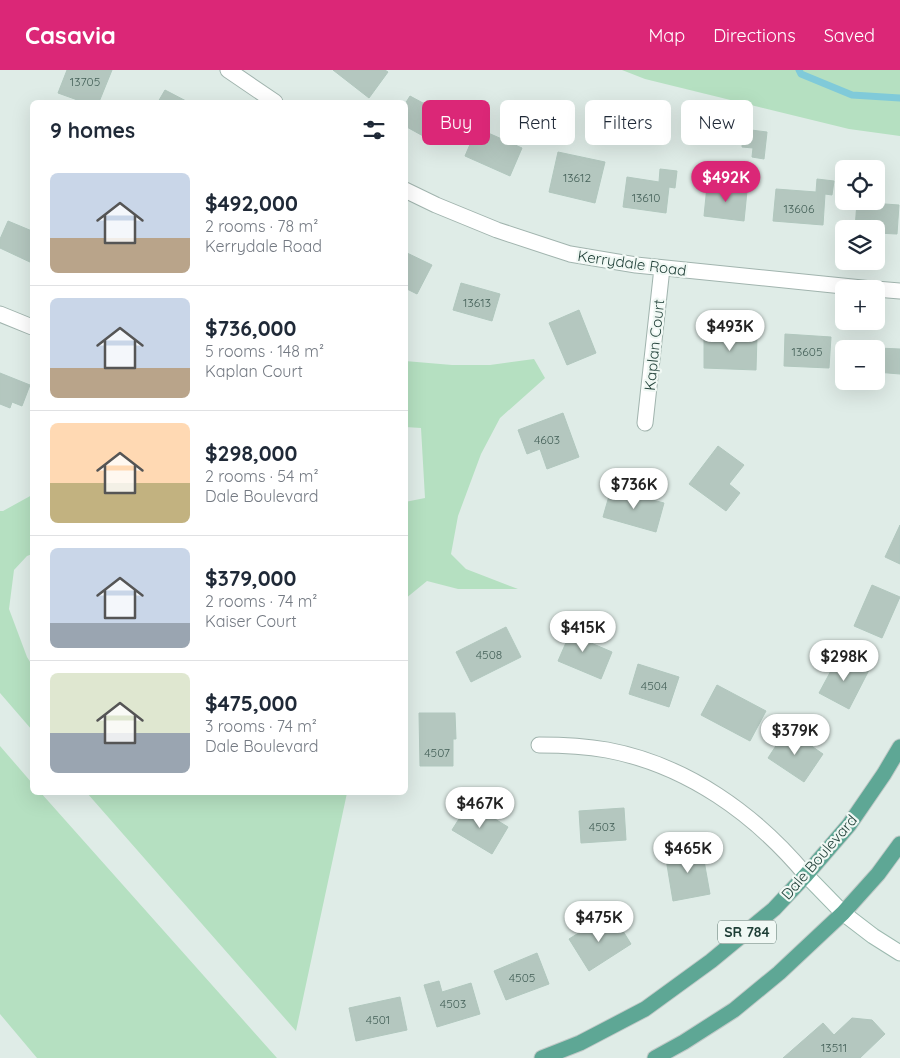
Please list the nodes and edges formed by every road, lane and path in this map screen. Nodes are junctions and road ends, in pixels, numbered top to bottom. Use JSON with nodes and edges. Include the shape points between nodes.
{"nodes":[{"id":1,"x":228,"y":70,"type":"edge"},
{"id":2,"x":272,"y":100,"type":"edge"},
{"id":3,"x":408,"y":191,"type":"edge"},
{"id":4,"x":662,"y":268,"type":"junction"},
{"id":5,"x":835,"y":285,"type":"edge"},
{"id":6,"x":885,"y":290,"type":"edge"},
{"id":7,"x":900,"y":292,"type":"edge"},
{"id":8,"x":0,"y":314,"type":"edge"},
{"id":9,"x":30,"y":326,"type":"edge"},
{"id":10,"x":645,"y":422,"type":"dead end"},
{"id":11,"x":539,"y":745,"type":"dead end"},
{"id":12,"x":900,"y":747,"type":"edge"},
{"id":13,"x":900,"y":844,"type":"edge"},
{"id":14,"x":806,"y":875,"type":"junction"},
{"id":15,"x":843,"y":913,"type":"junction"},
{"id":16,"x":900,"y":953,"type":"edge"},
{"id":17,"x":542,"y":1058,"type":"edge"},
{"id":18,"x":655,"y":1058,"type":"edge"}],
"edges":[{"from":1,"to":2,"type":"street"},
{"from":3,"to":4,"type":"street","name":"Kerrydale Road","via":[[497,230],[570,254]]},
{"from":4,"to":5,"type":"street","name":"Kerrydale Road"},
{"from":4,"to":10,"type":"street","name":"Kaplan Court"},
{"from":6,"to":7,"type":"street"},
{"from":8,"to":9,"type":"street"},
{"from":11,"to":14,"type":"street","via":[[608,750],[648,761],[687,777],[753,820]]},
{"from":12,"to":14,"type":"main road","name":"Dale Boulevard","number":"SR 784","via":[[849,825]]},
{"from":13,"to":15,"type":"main road"},
{"from":14,"to":15,"type":"street"},
{"from":14,"to":17,"type":"main road","name":"Dale Boulevard","number":"SR 784","via":[[774,908],[711,961],[644,1009]]},
{"from":15,"to":16,"type":"street"},
{"from":15,"to":18,"type":"main road","via":[[734,1010]]}]}
